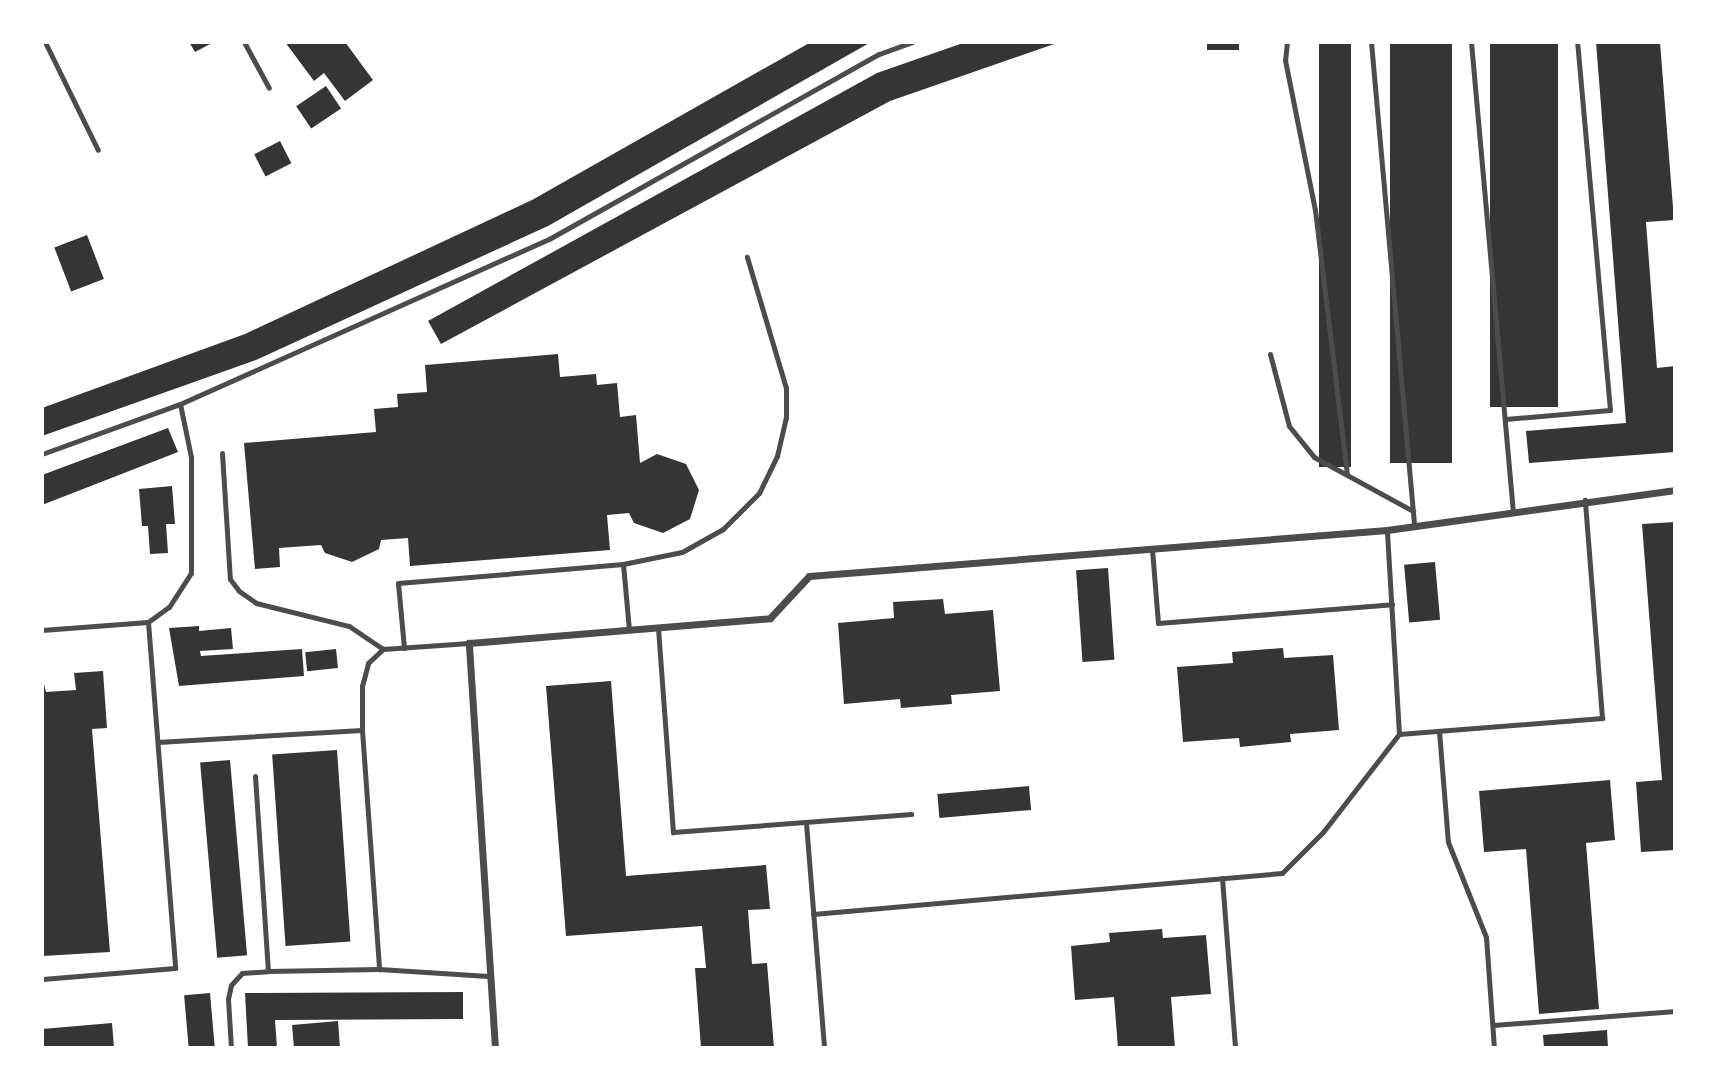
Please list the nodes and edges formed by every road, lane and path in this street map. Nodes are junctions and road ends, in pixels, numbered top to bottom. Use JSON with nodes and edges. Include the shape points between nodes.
{"nodes":[{"id":1,"x":45,"y":42,"type":"edge"},
{"id":2,"x":244,"y":42,"type":"edge"},
{"id":3,"x":912,"y":42,"type":"edge"},
{"id":4,"x":1287,"y":42,"type":"edge"},
{"id":5,"x":1371,"y":42,"type":"edge"},
{"id":6,"x":1471,"y":42,"type":"edge"},
{"id":7,"x":1577,"y":42,"type":"edge"},
{"id":8,"x":269,"y":88,"type":"dead end"},
{"id":9,"x":99,"y":150,"type":"dead end"},
{"id":10,"x":747,"y":257,"type":"dead end"},
{"id":11,"x":1270,"y":354,"type":"dead end"},
{"id":12,"x":180,"y":404,"type":"junction"},
{"id":13,"x":1505,"y":419,"type":"junction"},
{"id":14,"x":222,"y":453,"type":"dead end"},
{"id":15,"x":42,"y":454,"type":"edge"},
{"id":16,"x":1347,"y":473,"type":"junction"},
{"id":17,"x":1675,"y":490,"type":"edge"},
{"id":18,"x":1585,"y":500,"type":"junction"},
{"id":19,"x":1413,"y":511,"type":"junction"},
{"id":20,"x":1513,"y":511,"type":"junction"},
{"id":21,"x":1414,"y":527,"type":"junction"},
{"id":22,"x":1387,"y":530,"type":"junction"},
{"id":23,"x":1152,"y":549,"type":"junction"},
{"id":24,"x":623,"y":564,"type":"junction"},
{"id":25,"x":1392,"y":604,"type":"junction"},
{"id":26,"x":148,"y":622,"type":"junction"},
{"id":27,"x":658,"y":628,"type":"junction"},
{"id":28,"x":42,"y":630,"type":"edge"},
{"id":29,"x":629,"y":630,"type":"junction"},
{"id":30,"x":469,"y":643,"type":"junction"},
{"id":31,"x":404,"y":648,"type":"junction"},
{"id":32,"x":383,"y":649,"type":"junction"},
{"id":33,"x":362,"y":730,"type":"junction"},
{"id":34,"x":1439,"y":731,"type":"junction"},
{"id":35,"x":1399,"y":734,"type":"junction"},
{"id":36,"x":158,"y":742,"type":"junction"},
{"id":37,"x":255,"y":776,"type":"dead end"},
{"id":38,"x":911,"y":814,"type":"dead end"},
{"id":39,"x":806,"y":822,"type":"junction"},
{"id":40,"x":1222,"y":878,"type":"junction"},
{"id":41,"x":813,"y":914,"type":"junction"},
{"id":42,"x":379,"y":970,"type":"junction"},
{"id":43,"x":268,"y":971,"type":"junction"},
{"id":44,"x":488,"y":976,"type":"junction"},
{"id":45,"x":42,"y":979,"type":"edge"},
{"id":46,"x":1675,"y":1011,"type":"edge"},
{"id":47,"x":1493,"y":1025,"type":"junction"},
{"id":48,"x":231,"y":1048,"type":"edge"},
{"id":49,"x":495,"y":1048,"type":"edge"},
{"id":50,"x":824,"y":1048,"type":"edge"},
{"id":51,"x":1235,"y":1048,"type":"edge"},
{"id":52,"x":1494,"y":1048,"type":"edge"}],
"edges":[{"from":1,"to":9,"type":"lane"},
{"from":2,"to":8,"type":"lane"},
{"from":3,"to":12,"type":"lane","via":[[879,54],[550,239]]},
{"from":4,"to":16,"type":"lane","via":[[1285,60],[1315,210]]},
{"from":5,"to":19,"type":"lane"},
{"from":6,"to":13,"type":"lane"},
{"from":7,"to":13,"type":"lane","via":[[1610,410]]},
{"from":10,"to":24,"type":"lane","via":[[786,388],[786,418],[777,456],[759,493],[723,529],[682,552]]},
{"from":11,"to":16,"type":"lane","via":[[1289,426],[1314,457]]},
{"from":12,"to":15,"type":"lane"},
{"from":12,"to":26,"type":"lane","via":[[191,457],[191,573],[169,607]]},
{"from":13,"to":20,"type":"lane"},
{"from":14,"to":32,"type":"lane","via":[[230,579],[239,590],[256,603],[365,633]]},
{"from":16,"to":19,"type":"lane"},
{"from":17,"to":18,"type":"street"},
{"from":18,"to":20,"type":"street"},
{"from":18,"to":34,"type":"lane","via":[[1602,719]]},
{"from":19,"to":21,"type":"lane"},
{"from":20,"to":21,"type":"street"},
{"from":21,"to":22,"type":"street"},
{"from":22,"to":23,"type":"street"},
{"from":22,"to":25,"type":"lane"},
{"from":23,"to":25,"type":"lane","via":[[1158,622]]},
{"from":23,"to":27,"type":"street","via":[[809,576],[770,618]]},
{"from":24,"to":29,"type":"lane"},
{"from":24,"to":31,"type":"lane","via":[[398,583]]},
{"from":25,"to":35,"type":"lane"},
{"from":26,"to":28,"type":"lane"},
{"from":26,"to":36,"type":"lane"},
{"from":27,"to":29,"type":"street"},
{"from":27,"to":39,"type":"lane","via":[[673,832]]},
{"from":29,"to":30,"type":"street"},
{"from":30,"to":31,"type":"lane"},
{"from":30,"to":44,"type":"street"},
{"from":31,"to":32,"type":"lane"},
{"from":32,"to":33,"type":"lane","via":[[368,663],[362,687]]},
{"from":33,"to":36,"type":"lane"},
{"from":33,"to":42,"type":"lane"},
{"from":34,"to":35,"type":"lane"},
{"from":34,"to":47,"type":"lane","via":[[1448,842],[1486,937]]},
{"from":35,"to":40,"type":"lane","via":[[1323,832],[1282,873]]},
{"from":36,"to":45,"type":"lane","via":[[176,968]]},
{"from":37,"to":43,"type":"lane"},
{"from":38,"to":39,"type":"lane"},
{"from":39,"to":41,"type":"lane"},
{"from":40,"to":41,"type":"lane"},
{"from":40,"to":51,"type":"lane"},
{"from":41,"to":50,"type":"lane"},
{"from":42,"to":43,"type":"lane"},
{"from":42,"to":44,"type":"lane"},
{"from":43,"to":48,"type":"lane","via":[[243,973],[231,985]]},
{"from":44,"to":49,"type":"street"},
{"from":46,"to":47,"type":"lane"},
{"from":47,"to":52,"type":"lane"}]}
